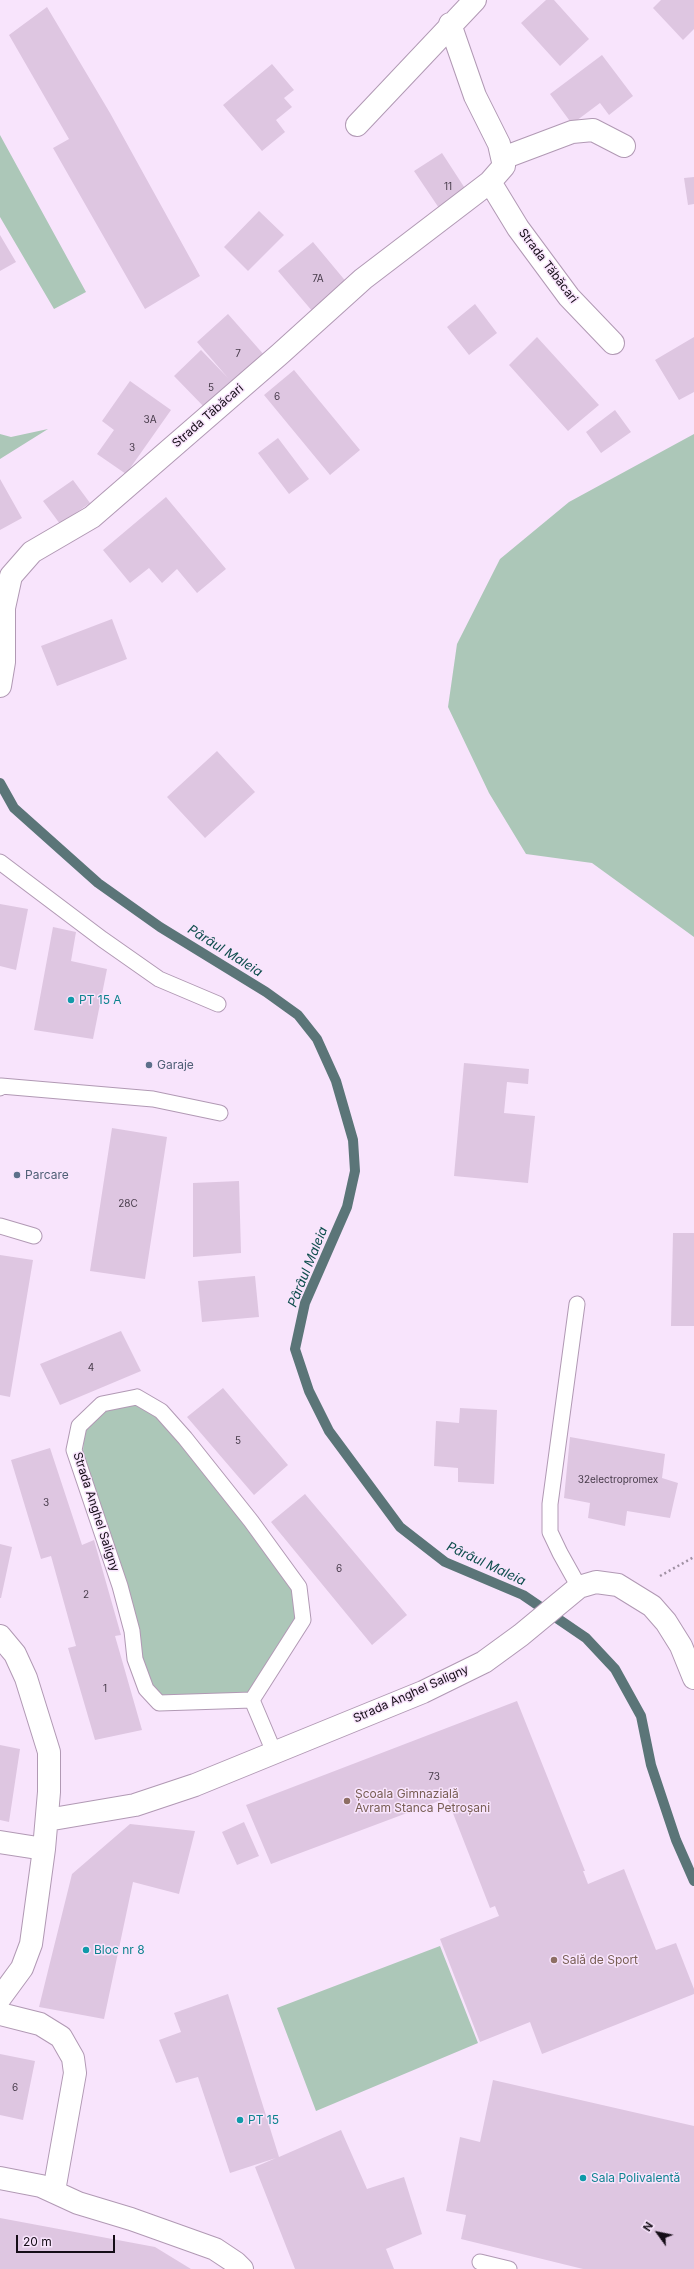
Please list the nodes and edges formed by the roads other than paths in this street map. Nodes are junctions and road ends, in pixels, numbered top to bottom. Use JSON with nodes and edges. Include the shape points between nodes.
{"nodes":[{"id":1,"x":474,"y":0,"type":"edge"},
{"id":2,"x":450,"y":24,"type":"junction"},
{"id":3,"x":357,"y":125,"type":"dead end"},
{"id":4,"x":624,"y":146,"type":"dead end"},
{"id":5,"x":503,"y":158,"type":"junction"},
{"id":6,"x":490,"y":182,"type":"junction"},
{"id":7,"x":613,"y":343,"type":"dead end"},
{"id":8,"x":0,"y":686,"type":"edge"},
{"id":9,"x":0,"y":862,"type":"edge"},
{"id":10,"x":218,"y":1004,"type":"dead end"},
{"id":11,"x":0,"y":1088,"type":"edge"},
{"id":12,"x":220,"y":1113,"type":"dead end"},
{"id":13,"x":0,"y":1226,"type":"edge"},
{"id":14,"x":34,"y":1236,"type":"dead end"},
{"id":15,"x":577,"y":1304,"type":"dead end"},
{"id":16,"x":574,"y":1591,"type":"junction"},
{"id":17,"x":0,"y":1636,"type":"edge"},
{"id":18,"x":694,"y":1678,"type":"edge"},
{"id":19,"x":252,"y":1700,"type":"junction"},
{"id":20,"x":274,"y":1752,"type":"junction"},
{"id":21,"x":47,"y":1820,"type":"junction"},
{"id":22,"x":0,"y":1842,"type":"edge"},
{"id":23,"x":44,"y":1849,"type":"junction"},
{"id":24,"x":0,"y":1998,"type":"edge"},
{"id":25,"x":0,"y":2014,"type":"edge"},
{"id":26,"x":0,"y":2178,"type":"edge"},
{"id":27,"x":54,"y":2191,"type":"junction"},
{"id":28,"x":480,"y":2262,"type":"dead end"},
{"id":29,"x":242,"y":2269,"type":"edge"},
{"id":30,"x":509,"y":2269,"type":"edge"}],
"edges":[{"from":1,"to":2,"type":"street"},
{"from":2,"to":3,"type":"street"},
{"from":2,"to":5,"type":"street","via":[[475,96],[500,144]]},
{"from":4,"to":5,"type":"street","via":[[593,130],[572,132]]},
{"from":5,"to":6,"type":"street","name":"Strada Tăbăcari","via":[[504,166]]},
{"from":6,"to":7,"type":"street","name":"Strada Tăbăcari","via":[[518,228],[569,297]]},
{"from":6,"to":8,"type":"street","name":"Strada Tăbăcari","via":[[363,279],[92,517],[32,552],[11,576],[4,608],[4,662]]},
{"from":9,"to":10,"type":"lane","via":[[159,979]]},
{"from":11,"to":12,"type":"lane","via":[[8,1086],[153,1099]]},
{"from":13,"to":14,"type":"lane"},
{"from":15,"to":16,"type":"lane","via":[[550,1504],[550,1532]]},
{"from":16,"to":18,"type":"street","name":"Strada Anghel Saligny","via":[[596,1582],[618,1585],[652,1606],[681,1646]]},
{"from":16,"to":20,"type":"street","name":"Strada Anghel Saligny","via":[[484,1662],[422,1692]]},
{"from":17,"to":21,"type":"street","via":[[15,1654],[26,1678],[49,1752]]},
{"from":19,"to":19,"type":"lane","name":"Strada Anghel Saligny","via":[[159,1703],[146,1690],[135,1659],[132,1631],[120,1586],[74,1450],[79,1426],[102,1404],[137,1397],[160,1411],[185,1438],[299,1587],[303,1620]]},
{"from":19,"to":20,"type":"lane"},
{"from":20,"to":21,"type":"street","name":"Strada Anghel Saligny","via":[[195,1785],[135,1805]]},
{"from":21,"to":23,"type":"street"},
{"from":22,"to":23,"type":"street"},
{"from":23,"to":24,"type":"street","via":[[31,1944],[22,1968]]},
{"from":25,"to":27,"type":"street","via":[[40,2024],[61,2037],[73,2058],[75,2073]]},
{"from":26,"to":27,"type":"street"},
{"from":27,"to":29,"type":"street","via":[[78,2203],[215,2249]]},
{"from":28,"to":30,"type":"lane"}]}
